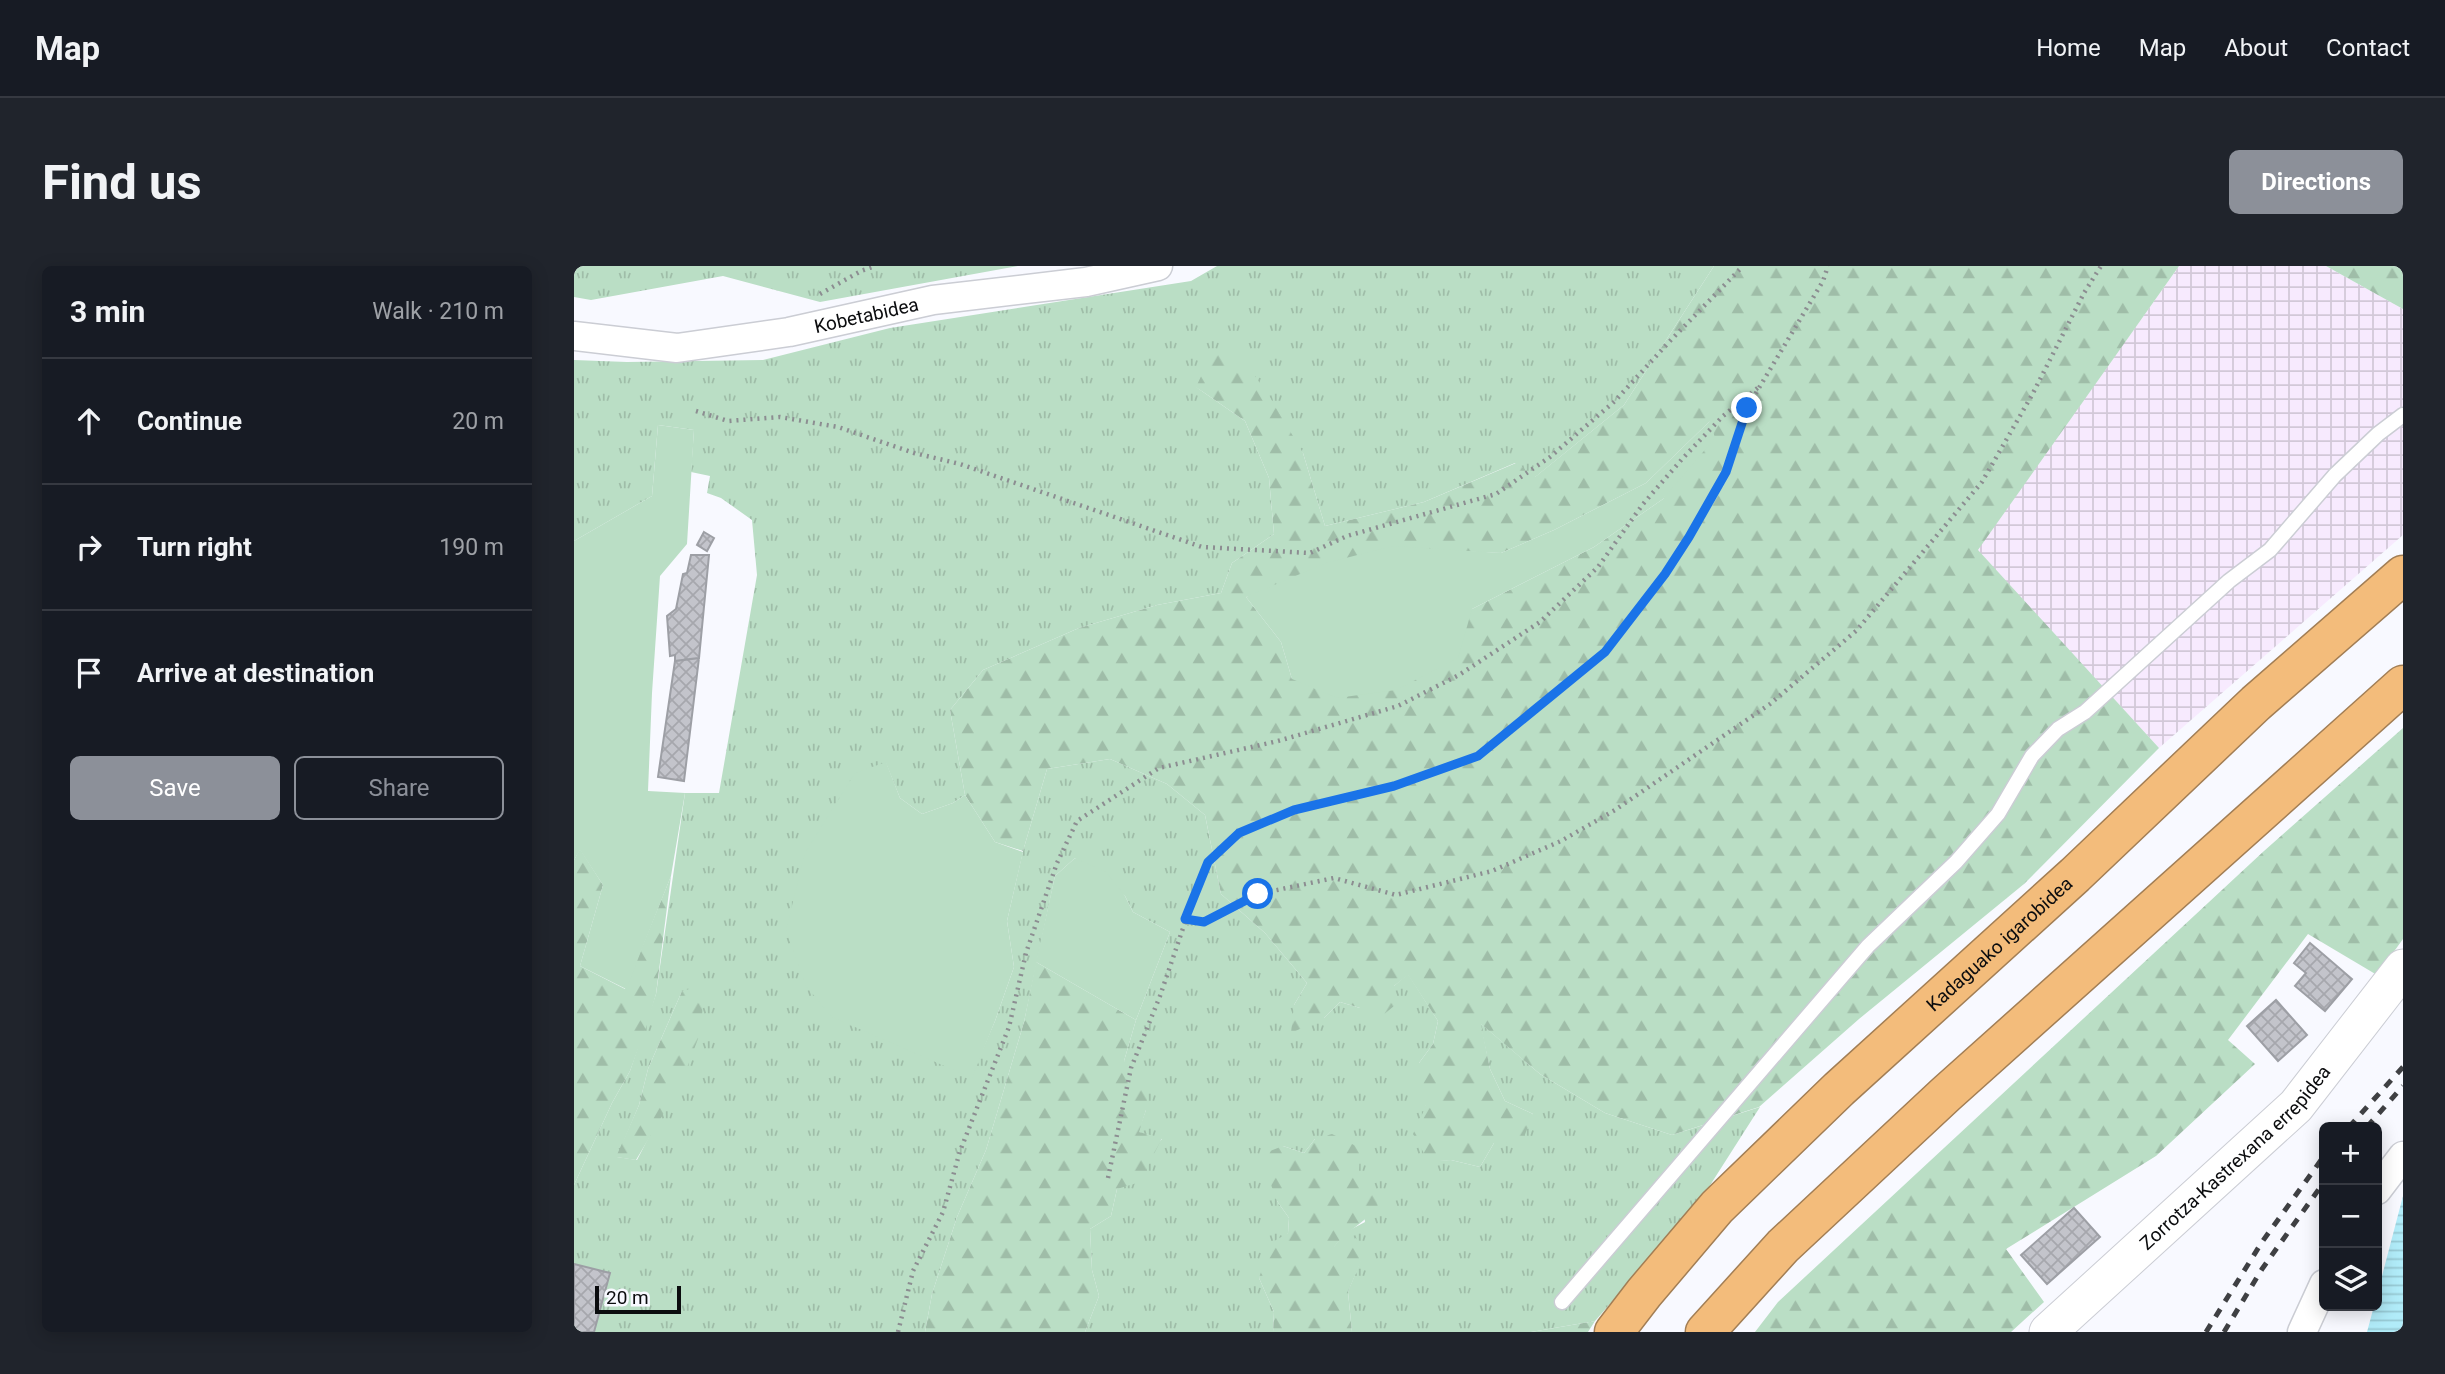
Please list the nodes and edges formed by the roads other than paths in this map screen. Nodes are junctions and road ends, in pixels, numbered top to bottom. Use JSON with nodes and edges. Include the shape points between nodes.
{"nodes":[{"id":1,"x":1158,"y":266,"type":"edge"},
{"id":2,"x":574,"y":336,"type":"edge"},
{"id":3,"x":2403,"y":415,"type":"edge"},
{"id":4,"x":2403,"y":575,"type":"edge"},
{"id":5,"x":2403,"y":685,"type":"edge"},
{"id":6,"x":2403,"y":968,"type":"edge"},
{"id":7,"x":2403,"y":1156,"type":"edge"},
{"id":8,"x":2381,"y":1185,"type":"edge"},
{"id":9,"x":2319,"y":1295,"type":"edge"},
{"id":10,"x":1562,"y":1302,"type":"dead end"},
{"id":11,"x":1614,"y":1332,"type":"edge"},
{"id":12,"x":1705,"y":1332,"type":"edge"},
{"id":13,"x":2048,"y":1332,"type":"edge"},
{"id":14,"x":2302,"y":1332,"type":"edge"}],
"edges":[{"from":1,"to":2,"type":"street","name":"Kobetabidea","via":[[1086,282],[933,300],[789,332],[677,348]]},
{"from":3,"to":10,"type":"lane","via":[[2335,475],[2270,550],[2032,756],[1998,814],[1956,862],[1868,946]]},
{"from":4,"to":11,"type":"highway","name":"Kadaguako igarobidea","via":[[2256,703],[1839,1089],[1717,1207]]},
{"from":5,"to":12,"type":"highway","via":[[1946,1094],[1783,1246]]},
{"from":6,"to":13,"type":"street","name":"Zorrotza-Kastrexana errepidea","via":[[2296,1106]]},
{"from":7,"to":8,"type":"street"},
{"from":9,"to":14,"type":"street"}]}
